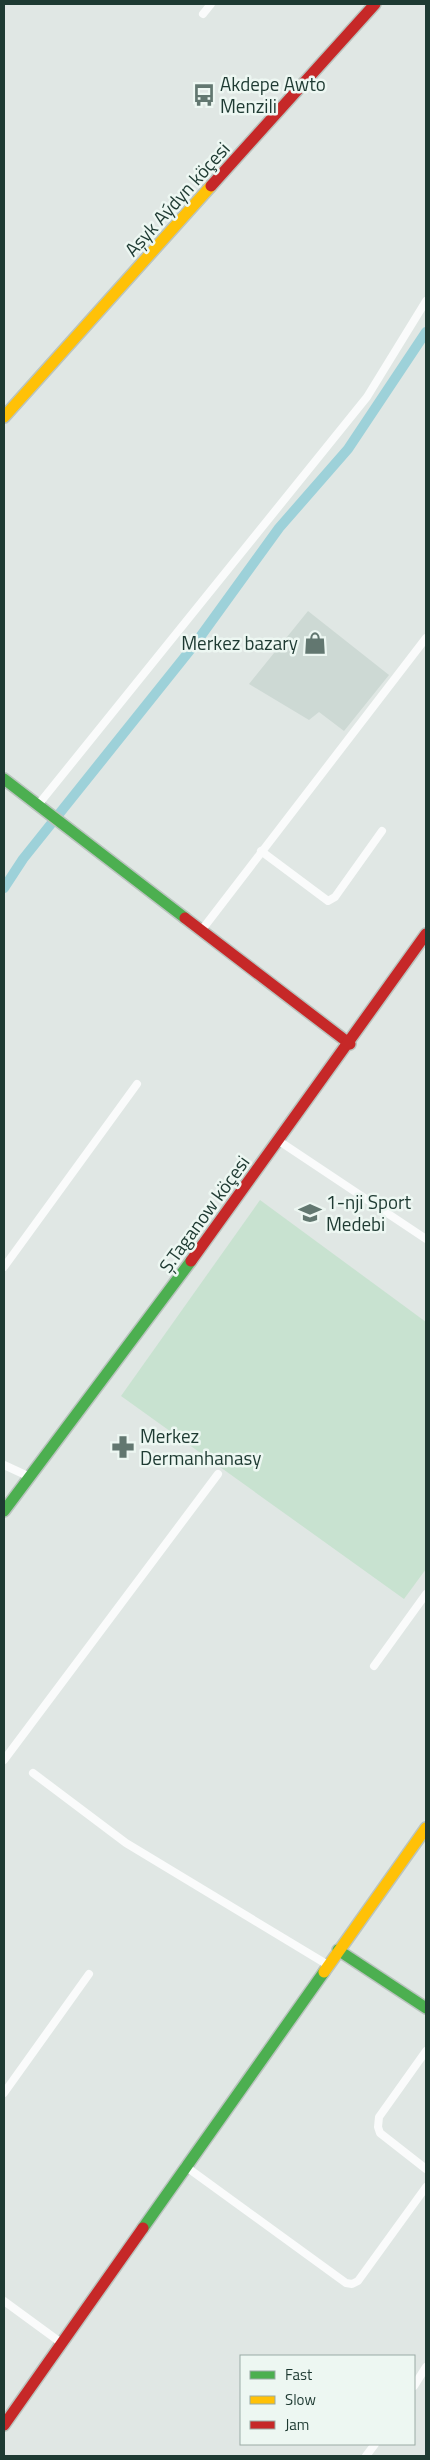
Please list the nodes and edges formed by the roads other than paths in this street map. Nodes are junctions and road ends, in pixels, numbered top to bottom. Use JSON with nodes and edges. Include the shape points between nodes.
{"nodes":[{"id":1,"x":211,"y":4,"type":"edge"},
{"id":2,"x":375,"y":4,"type":"edge"},
{"id":3,"x":203,"y":14,"type":"dead end"},
{"id":4,"x":426,"y":301,"type":"edge"},
{"id":5,"x":4,"y":417,"type":"edge"},
{"id":6,"x":426,"y":638,"type":"edge"},
{"id":7,"x":4,"y":779,"type":"edge"},
{"id":8,"x":40,"y":806,"type":"junction"},
{"id":9,"x":382,"y":831,"type":"dead end"},
{"id":10,"x":261,"y":851,"type":"junction"},
{"id":11,"x":201,"y":931,"type":"junction"},
{"id":12,"x":426,"y":934,"type":"edge"},
{"id":13,"x":350,"y":1044,"type":"junction"},
{"id":14,"x":137,"y":1084,"type":"dead end"},
{"id":15,"x":279,"y":1141,"type":"junction"},
{"id":16,"x":426,"y":1239,"type":"edge"},
{"id":17,"x":4,"y":1267,"type":"edge"},
{"id":18,"x":4,"y":1464,"type":"edge"},
{"id":19,"x":218,"y":1474,"type":"dead end"},
{"id":20,"x":30,"y":1477,"type":"junction"},
{"id":21,"x":4,"y":1511,"type":"edge"},
{"id":22,"x":426,"y":1594,"type":"edge"},
{"id":23,"x":374,"y":1666,"type":"dead end"},
{"id":24,"x":4,"y":1760,"type":"edge"},
{"id":25,"x":33,"y":1773,"type":"dead end"},
{"id":26,"x":426,"y":1828,"type":"edge"},
{"id":27,"x":338,"y":1950,"type":"junction"},
{"id":28,"x":328,"y":1965,"type":"junction"},
{"id":29,"x":89,"y":1974,"type":"dead end"},
{"id":30,"x":426,"y":2008,"type":"edge"},
{"id":31,"x":426,"y":2051,"type":"edge"},
{"id":32,"x":4,"y":2093,"type":"edge"},
{"id":33,"x":186,"y":2166,"type":"junction"},
{"id":34,"x":426,"y":2169,"type":"edge"},
{"id":35,"x":426,"y":2187,"type":"edge"},
{"id":36,"x":4,"y":2302,"type":"edge"},
{"id":37,"x":60,"y":2342,"type":"junction"},
{"id":38,"x":426,"y":2367,"type":"edge"},
{"id":39,"x":423,"y":2379,"type":"edge"},
{"id":40,"x":4,"y":2425,"type":"edge"},
{"id":41,"x":374,"y":2445,"type":"edge"},
{"id":42,"x":366,"y":2456,"type":"edge"}],
"edges":[{"from":1,"to":3,"type":"street"},
{"from":2,"to":5,"type":"street","name":"Aşyk Aýdyn köçesi"},
{"from":4,"to":8,"type":"street","via":[[367,397]]},
{"from":6,"to":10,"type":"street"},
{"from":7,"to":8,"type":"street"},
{"from":8,"to":11,"type":"street"},
{"from":9,"to":10,"type":"street","via":[[335,897],[328,901]]},
{"from":10,"to":11,"type":"street"},
{"from":11,"to":13,"type":"street"},
{"from":12,"to":13,"type":"street","name":"Ş.Taganow köçesi"},
{"from":13,"to":15,"type":"street","name":"Ş.Taganow köçesi"},
{"from":14,"to":17,"type":"street"},
{"from":15,"to":16,"type":"street"},
{"from":15,"to":20,"type":"street","name":"Ş.Taganow köçesi"},
{"from":18,"to":20,"type":"street"},
{"from":19,"to":24,"type":"street"},
{"from":20,"to":21,"type":"street","name":"Ş.Taganow köçesi"},
{"from":22,"to":23,"type":"street"},
{"from":25,"to":28,"type":"street","via":[[126,1843]]},
{"from":26,"to":27,"type":"street"},
{"from":27,"to":28,"type":"street"},
{"from":27,"to":30,"type":"street"},
{"from":28,"to":33,"type":"street"},
{"from":29,"to":32,"type":"street"},
{"from":31,"to":34,"type":"street","via":[[379,2118],[378,2127],[380,2133]]},
{"from":33,"to":35,"type":"street","via":[[346,2283],[352,2284],[358,2281]]},
{"from":33,"to":37,"type":"street"},
{"from":36,"to":37,"type":"street"},
{"from":37,"to":40,"type":"street"},
{"from":38,"to":39,"type":"street"},
{"from":41,"to":42,"type":"street"}]}
